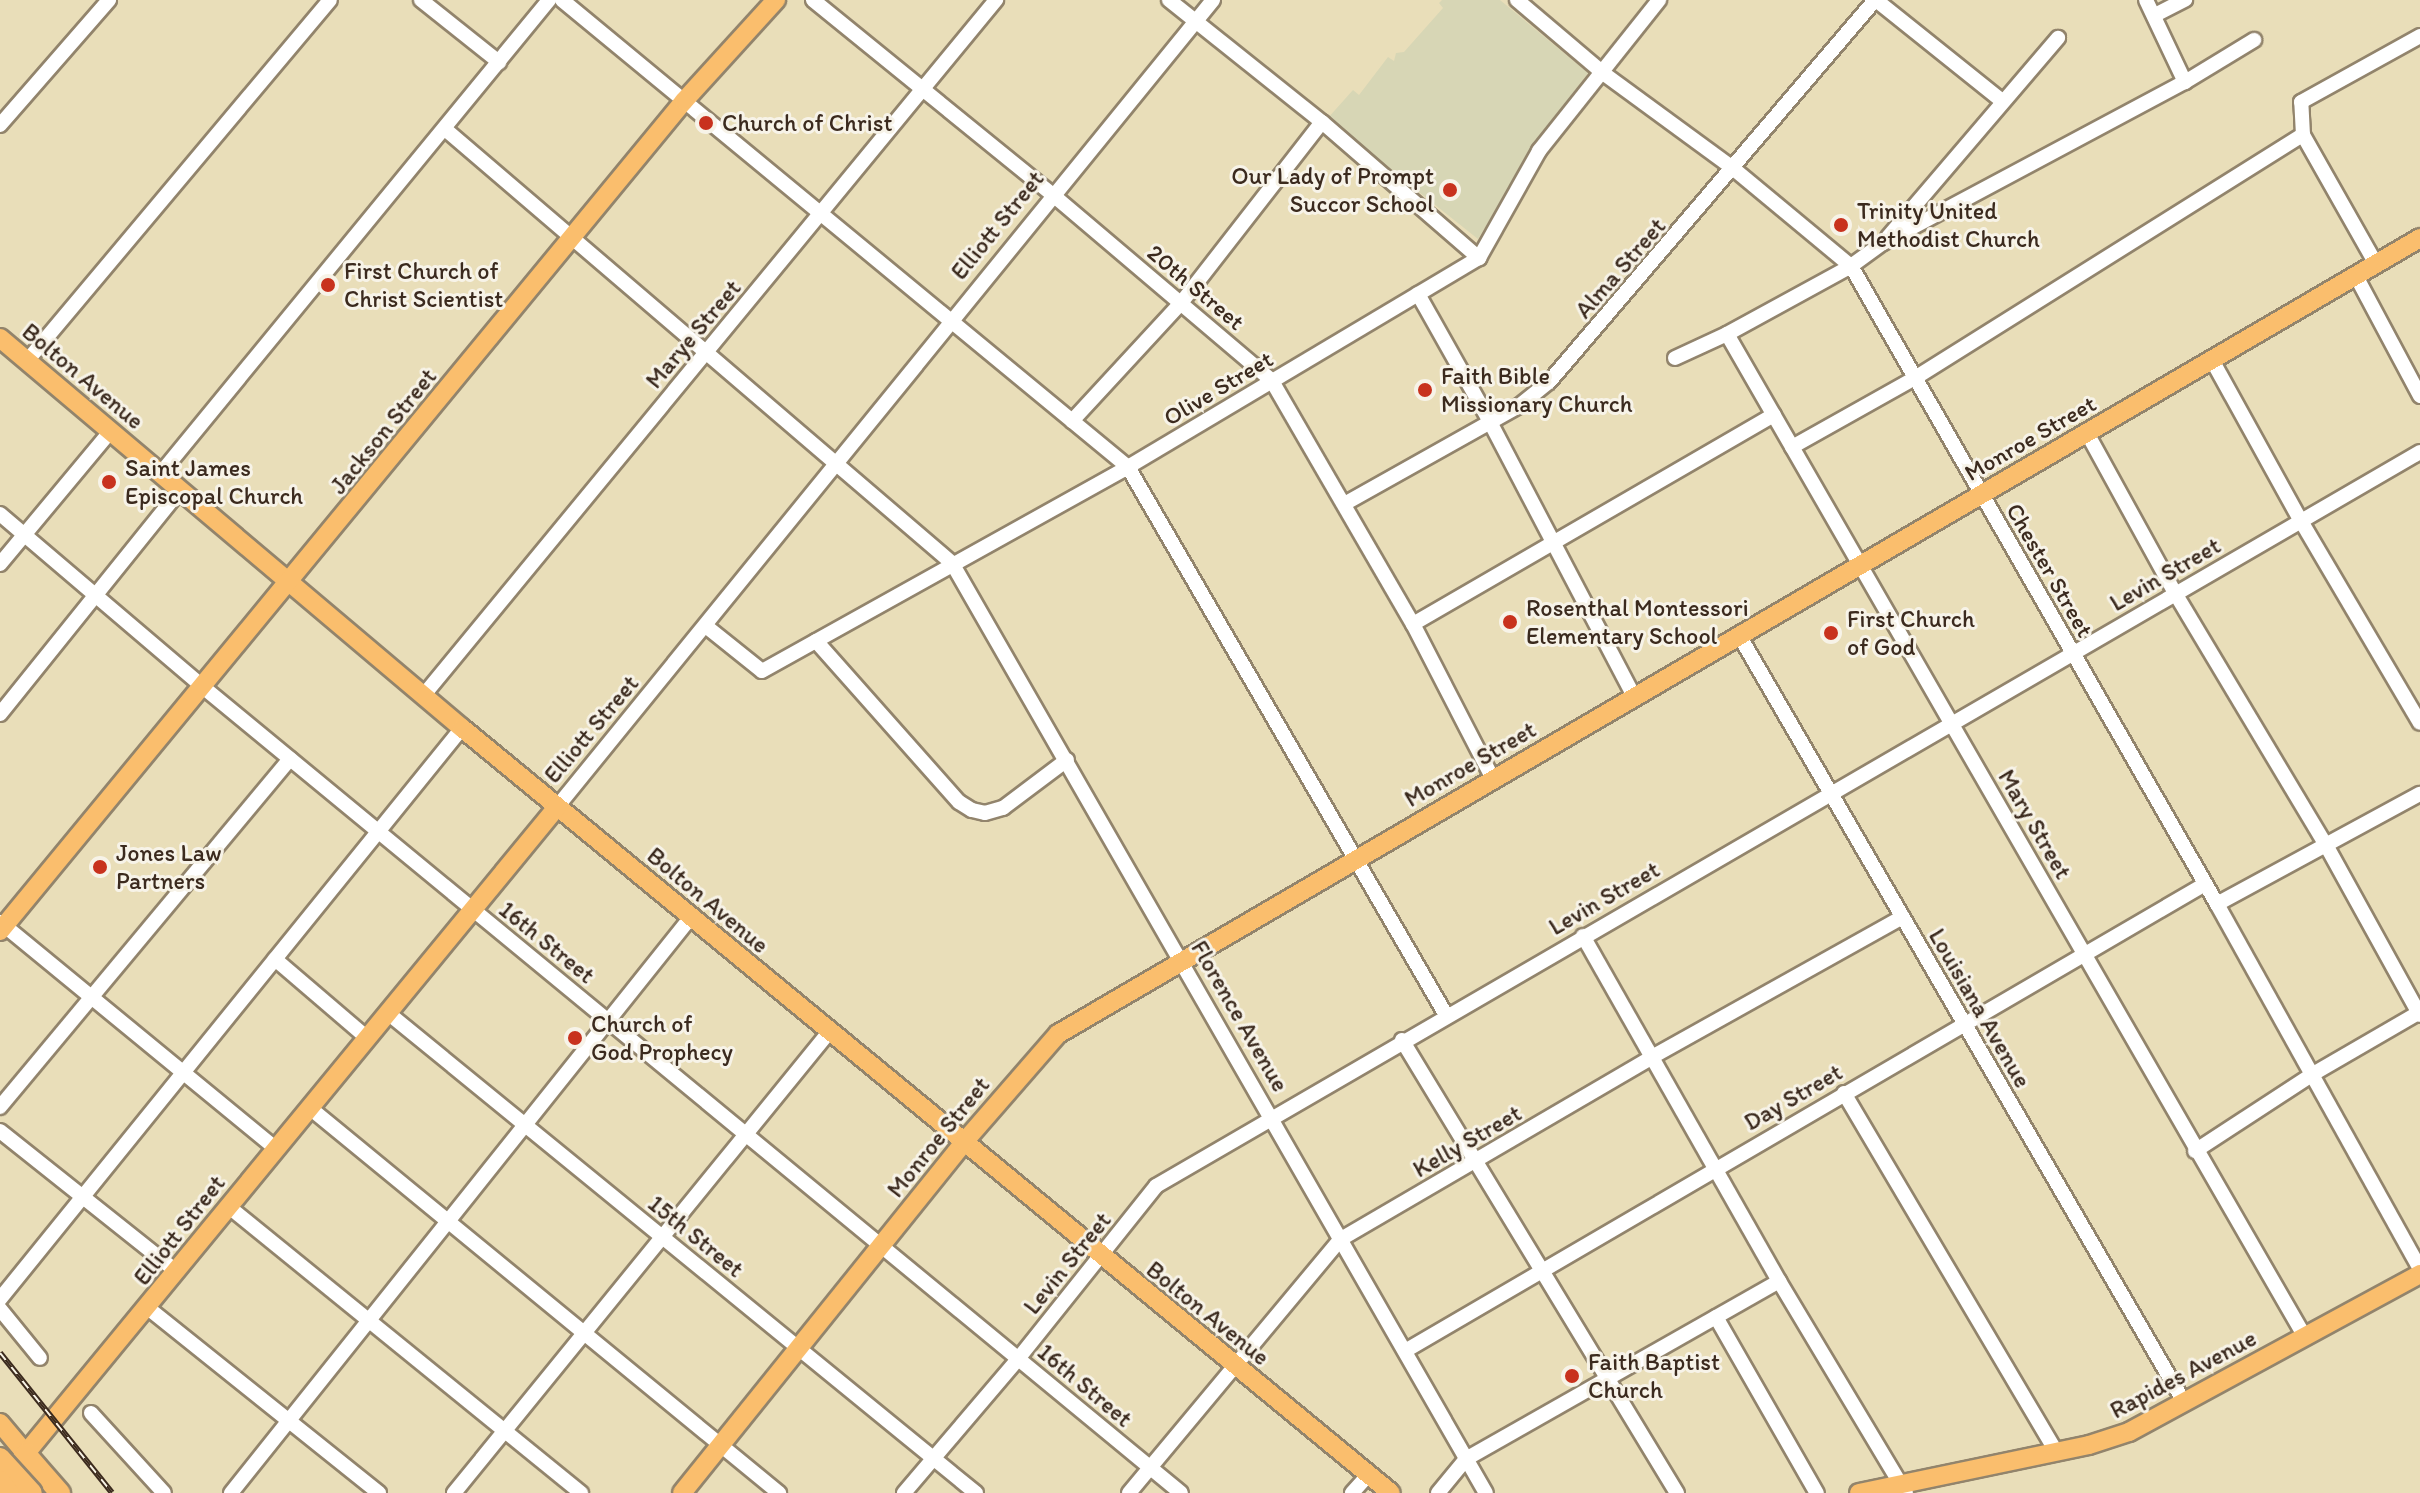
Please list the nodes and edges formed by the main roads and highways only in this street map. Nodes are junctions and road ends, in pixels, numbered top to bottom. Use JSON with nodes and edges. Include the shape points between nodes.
{"nodes":[{"id":1,"x":776,"y":0,"type":"edge"},
{"id":2,"x":2420,"y":238,"type":"edge"},
{"id":3,"x":0,"y":338,"type":"edge"},
{"id":4,"x":290,"y":583,"type":"junction"},
{"id":5,"x":557,"y":807,"type":"junction"},
{"id":6,"x":2,"y":926,"type":"edge"},
{"id":7,"x":964,"y":1142,"type":"junction"},
{"id":8,"x":2420,"y":1271,"type":"edge"},
{"id":9,"x":0,"y":1423,"type":"edge"},
{"id":10,"x":26,"y":1454,"type":"junction"},
{"id":11,"x":0,"y":1458,"type":"edge"},
{"id":12,"x":0,"y":1483,"type":"edge"},
{"id":13,"x":1903,"y":1489,"type":"edge"},
{"id":14,"x":9,"y":1493,"type":"edge"},
{"id":15,"x":32,"y":1493,"type":"edge"},
{"id":16,"x":60,"y":1493,"type":"edge"},
{"id":17,"x":682,"y":1493,"type":"edge"},
{"id":18,"x":1391,"y":1493,"type":"edge"},
{"id":19,"x":1859,"y":1493,"type":"edge"}],
"edges":[{"from":1,"to":4,"type":"main road","name":"Jackson Street","via":[[684,101]]},
{"from":2,"to":7,"type":"main road","name":"Monroe Street","via":[[1058,1034]]},
{"from":3,"to":4,"type":"main road","name":"Bolton Avenue"},
{"from":4,"to":5,"type":"main road","name":"Bolton Avenue"},
{"from":4,"to":6,"type":"main road","name":"Jackson Street"},
{"from":5,"to":7,"type":"main road","name":"Bolton Avenue"},
{"from":5,"to":10,"type":"main road","name":"Elliott Street"},
{"from":7,"to":17,"type":"main road","name":"Monroe Street"},
{"from":7,"to":18,"type":"main road","name":"Bolton Avenue"},
{"from":8,"to":13,"type":"main road","name":"Rapides Avenue","via":[[2129,1432]]},
{"from":9,"to":10,"type":"main road"},
{"from":10,"to":12,"type":"main road","name":"Elliott Street"},
{"from":10,"to":16,"type":"highway"},
{"from":11,"to":15,"type":"highway","bridge":true},
{"from":12,"to":14,"type":"highway","bridge":true},
{"from":13,"to":19,"type":"main road","name":"Rapides Avenue"}]}
